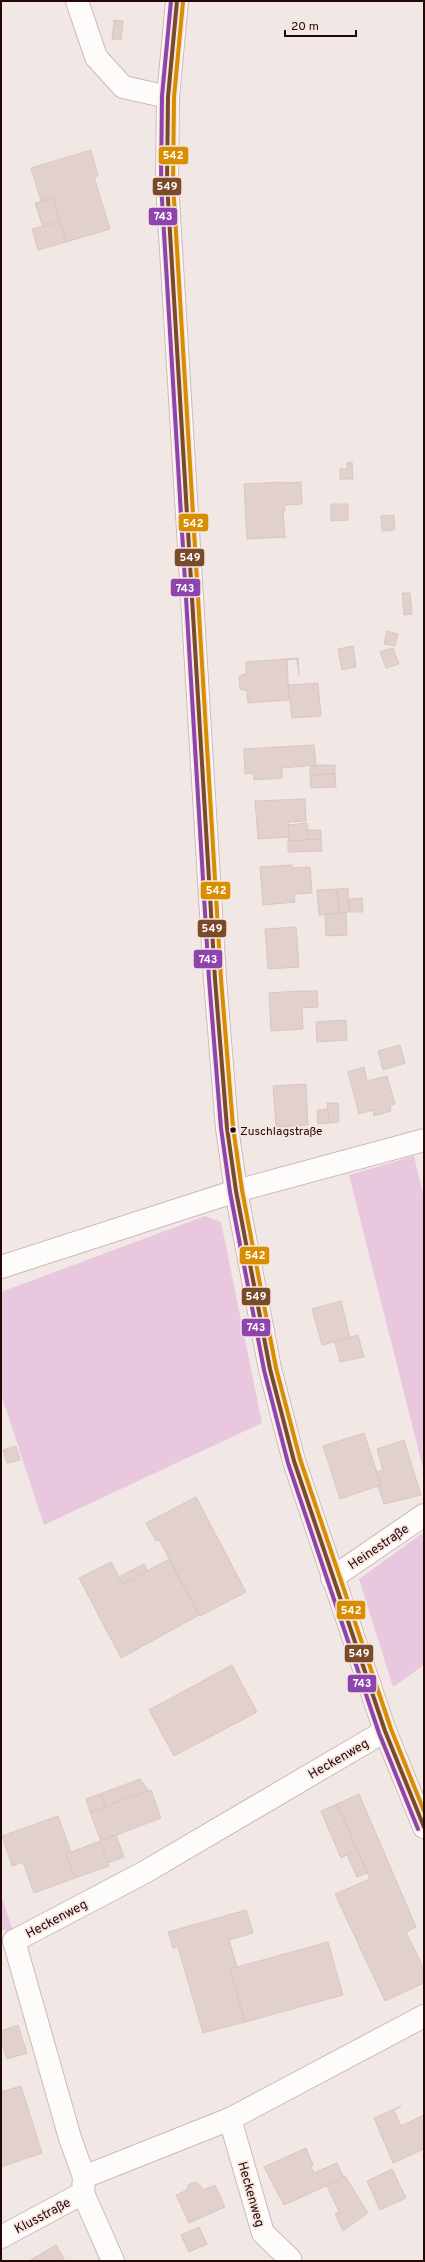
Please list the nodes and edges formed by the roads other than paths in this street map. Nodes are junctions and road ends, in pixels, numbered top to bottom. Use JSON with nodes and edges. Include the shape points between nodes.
{"nodes":[{"id":1,"x":77,"y":1,"type":"edge"},
{"id":2,"x":177,"y":1,"type":"edge"},
{"id":3,"x":168,"y":97,"type":"junction"},
{"id":4,"x":424,"y":1140,"type":"edge"},
{"id":5,"x":236,"y":1191,"type":"junction"},
{"id":6,"x":1,"y":1267,"type":"edge"},
{"id":7,"x":424,"y":1515,"type":"edge"},
{"id":8,"x":332,"y":1578,"type":"junction"},
{"id":9,"x":385,"y":1731,"type":"junction"},
{"id":10,"x":424,"y":1827,"type":"edge"},
{"id":11,"x":7,"y":1940,"type":"edge"},
{"id":12,"x":424,"y":2016,"type":"edge"},
{"id":13,"x":230,"y":2119,"type":"junction"},
{"id":14,"x":84,"y":2185,"type":"junction"},
{"id":15,"x":1,"y":2237,"type":"edge"},
{"id":16,"x":290,"y":2259,"type":"dead end"},
{"id":17,"x":113,"y":2261,"type":"edge"}],
"edges":[{"from":1,"to":3,"type":"street","via":[[96,57],[122,88]]},
{"from":2,"to":3,"type":"street"},
{"from":3,"to":5,"type":"street","via":[[167,183],[182,454],[215,979],[227,1128]]},
{"from":4,"to":5,"type":"street"},
{"from":5,"to":6,"type":"street"},
{"from":5,"to":8,"type":"street","via":[[270,1369],[294,1461]]},
{"from":7,"to":8,"type":"street","name":"Heinestraße"},
{"from":8,"to":9,"type":"street"},
{"from":9,"to":10,"type":"street"},
{"from":9,"to":11,"type":"street","name":"Heckenweg","via":[[145,1872]]},
{"from":11,"to":14,"type":"street","name":"Heckenweg"},
{"from":12,"to":13,"type":"street"},
{"from":13,"to":14,"type":"street"},
{"from":13,"to":16,"type":"street","name":"Heckenweg","via":[[263,2233]]},
{"from":14,"to":15,"type":"street","name":"Klusstraße"},
{"from":14,"to":17,"type":"street","name":"Klusstraße"}]}
